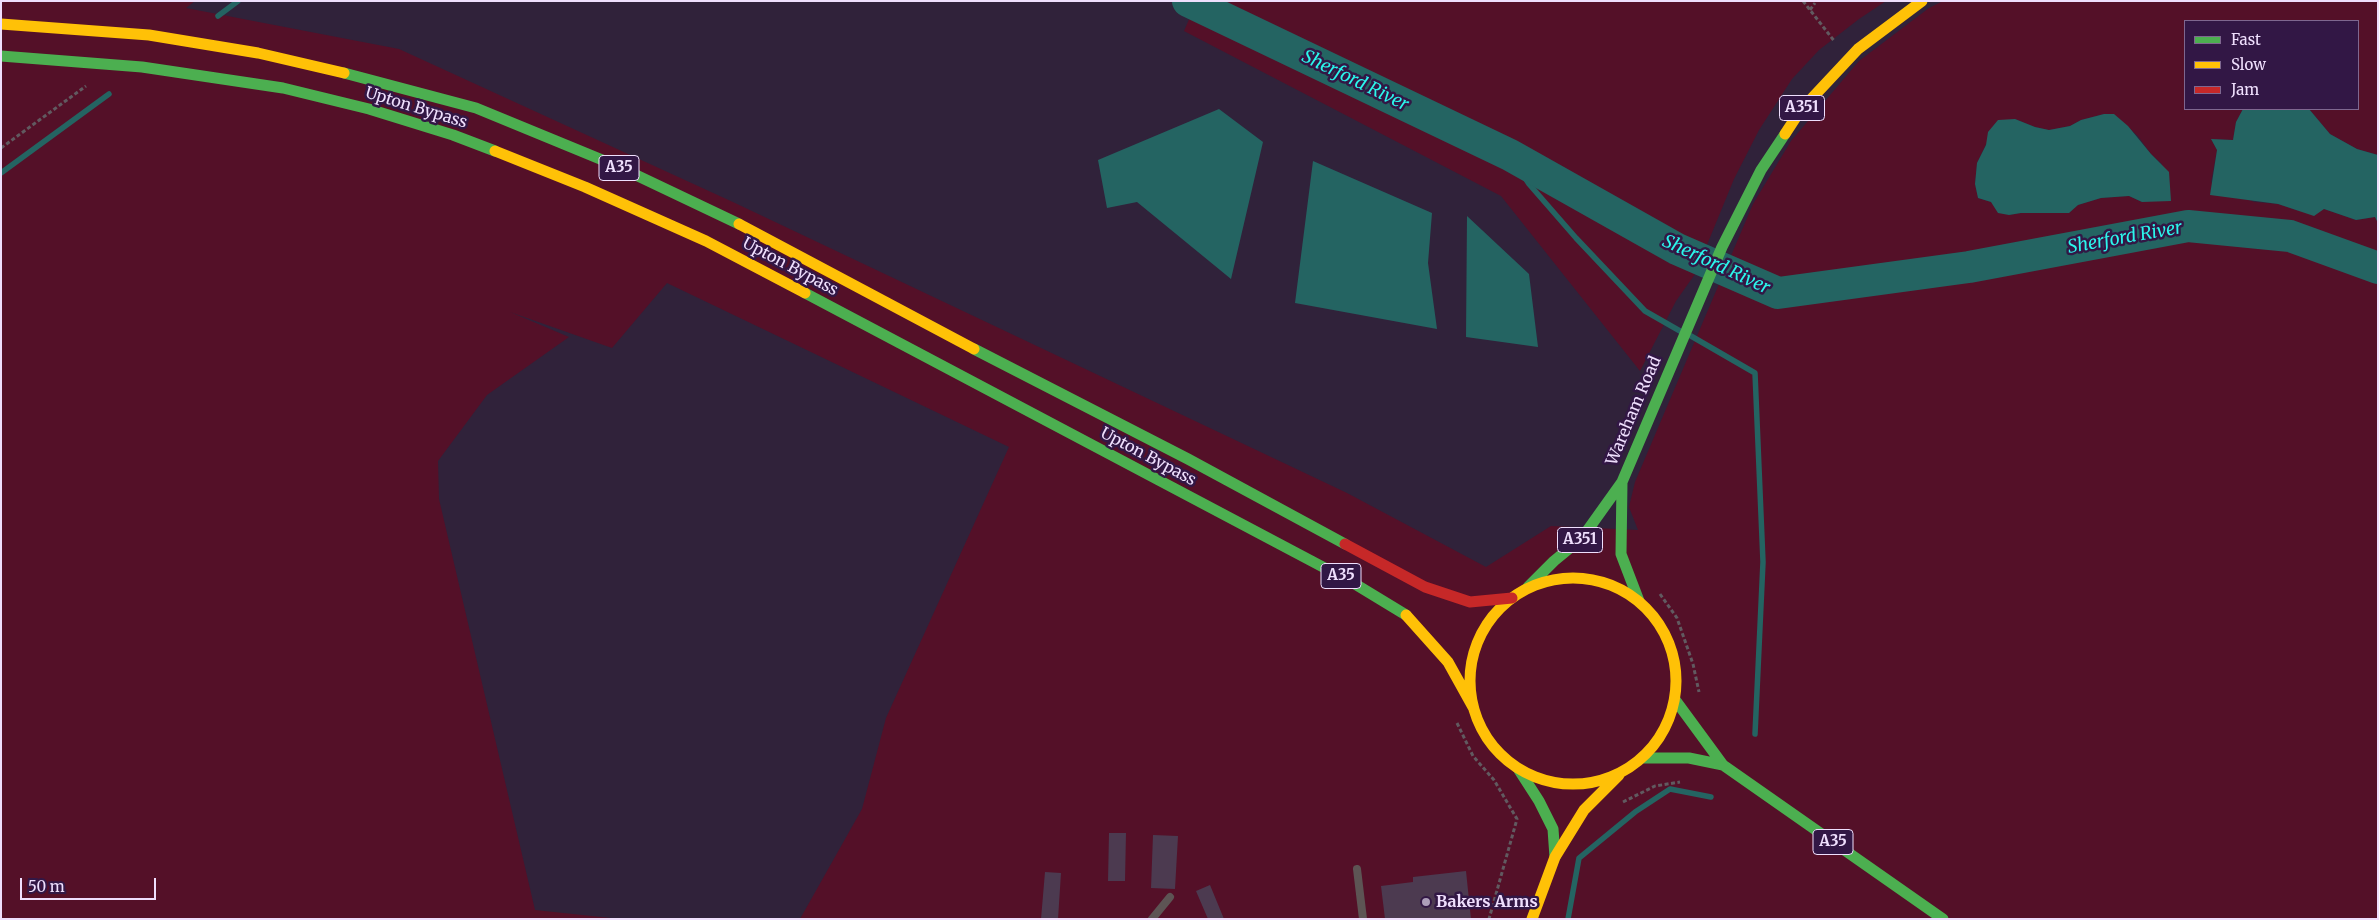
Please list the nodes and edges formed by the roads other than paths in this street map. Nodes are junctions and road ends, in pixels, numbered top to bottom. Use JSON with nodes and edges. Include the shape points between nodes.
{"nodes":[{"id":1,"x":1922,"y":1,"type":"edge"},
{"id":2,"x":1,"y":24,"type":"edge"},
{"id":3,"x":1,"y":56,"type":"edge"},
{"id":4,"x":1622,"y":482,"type":"junction"},
{"id":5,"x":1528,"y":587,"type":"junction"},
{"id":6,"x":1512,"y":598,"type":"junction"},
{"id":7,"x":1639,"y":601,"type":"junction"},
{"id":8,"x":1676,"y":701,"type":"junction"},
{"id":9,"x":1473,"y":707,"type":"junction"},
{"id":10,"x":1644,"y":758,"type":"junction"},
{"id":11,"x":1723,"y":765,"type":"junction"},
{"id":12,"x":1519,"y":770,"type":"junction"},
{"id":13,"x":1619,"y":775,"type":"junction"},
{"id":14,"x":1555,"y":857,"type":"junction"},
{"id":15,"x":1357,"y":869,"type":"dead end"},
{"id":16,"x":1170,"y":897,"type":"dead end"},
{"id":17,"x":1152,"y":919,"type":"edge"},
{"id":18,"x":1363,"y":919,"type":"edge"},
{"id":19,"x":1532,"y":919,"type":"edge"},
{"id":20,"x":1943,"y":919,"type":"edge"}],
"edges":[{"from":1,"to":4,"type":"main road","name":"Wareham Road","number":"A351","via":[[1848,58],[1800,110],[1761,170],[1693,312]]},
{"from":2,"to":6,"type":"main road","name":"Upton Bypass","number":"A35","via":[[149,35],[258,53],[476,108],[617,166],[722,215],[1425,587],[1470,602]]},
{"from":3,"to":9,"type":"main road","name":"Upton Bypass","number":"A35","via":[[142,67],[284,88],[369,109],[453,135],[585,187],[706,241],[1355,584],[1406,616],[1448,662]]},
{"from":4,"to":5,"type":"main road","name":"Wareham Road","number":"A351","via":[[1582,538]]},
{"from":4,"to":7,"type":"main road","name":"Wareham Road","number":"A351","via":[[1621,554]]},
{"from":5,"to":6,"type":"main road"},
{"from":5,"to":7,"type":"main road","via":[[1554,579],[1577,578],[1610,584]]},
{"from":6,"to":9,"type":"main road","via":[[1494,615],[1480,636],[1472,658],[1470,683]]},
{"from":7,"to":8,"type":"main road","via":[[1658,621],[1671,646],[1677,673]]},
{"from":8,"to":10,"type":"main road","via":[[1664,732]]},
{"from":8,"to":11,"type":"main road","number":"A35"},
{"from":9,"to":12,"type":"main road","via":[[1483,732],[1498,753]]},
{"from":10,"to":11,"type":"main road","number":"A35","via":[[1689,758]]},
{"from":10,"to":13,"type":"main road"},
{"from":11,"to":20,"type":"main road","number":"A35"},
{"from":12,"to":13,"type":"main road","via":[[1551,783],[1586,785]]},
{"from":12,"to":14,"type":"main road","via":[[1553,829]]},
{"from":13,"to":14,"type":"main road","via":[[1584,810]]},
{"from":14,"to":19,"type":"main road"},
{"from":15,"to":18,"type":"lane"},
{"from":16,"to":17,"type":"lane"}]}
